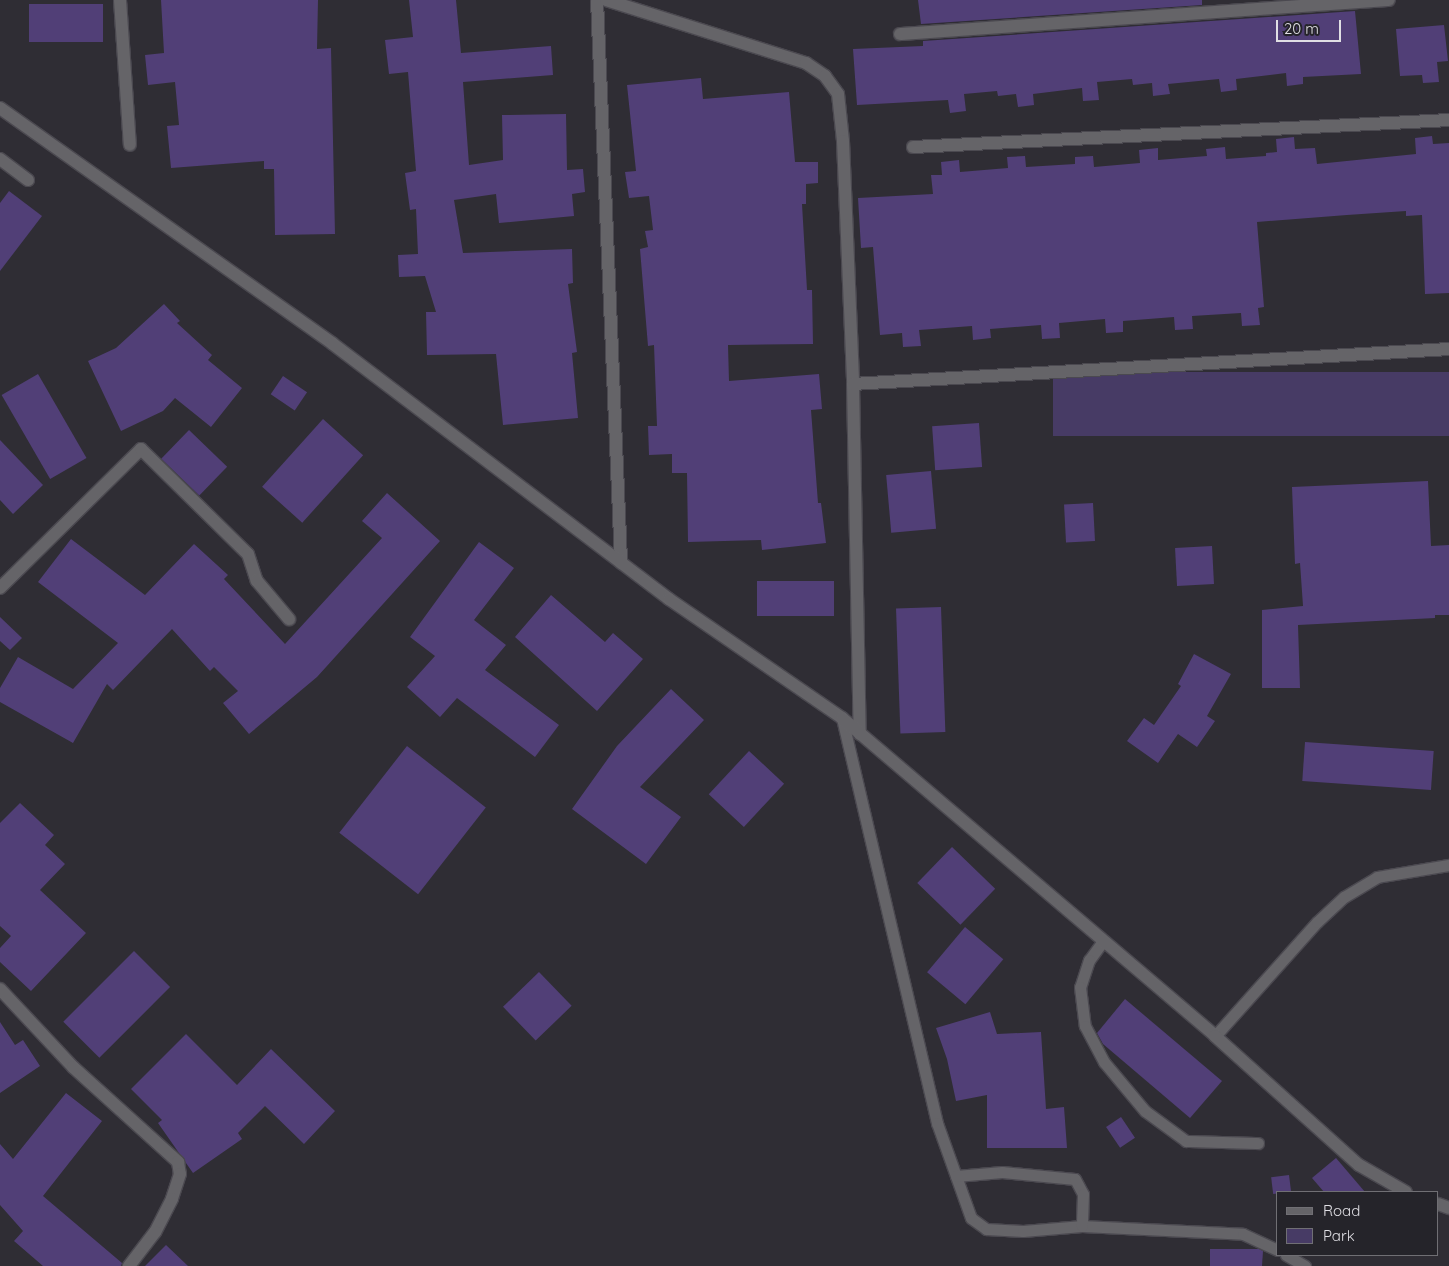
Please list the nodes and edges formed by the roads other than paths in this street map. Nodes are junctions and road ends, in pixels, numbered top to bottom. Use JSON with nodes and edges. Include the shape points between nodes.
{"nodes":[{"id":1,"x":120,"y":0,"type":"edge"},
{"id":2,"x":596,"y":0,"type":"edge"},
{"id":3,"x":606,"y":0,"type":"edge"},
{"id":4,"x":1389,"y":0,"type":"edge"},
{"id":5,"x":900,"y":34,"type":"dead end"},
{"id":6,"x":0,"y":108,"type":"edge"},
{"id":7,"x":1449,"y":120,"type":"edge"},
{"id":8,"x":130,"y":145,"type":"dead end"},
{"id":9,"x":913,"y":147,"type":"dead end"},
{"id":10,"x":0,"y":159,"type":"edge"},
{"id":11,"x":28,"y":180,"type":"dead end"},
{"id":12,"x":1449,"y":349,"type":"edge"},
{"id":13,"x":853,"y":384,"type":"junction"},
{"id":14,"x":621,"y":562,"type":"junction"},
{"id":15,"x":0,"y":588,"type":"edge"},
{"id":16,"x":289,"y":619,"type":"dead end"},
{"id":17,"x":842,"y":718,"type":"junction"},
{"id":18,"x":860,"y":734,"type":"junction"},
{"id":19,"x":1449,"y":865,"type":"edge"},
{"id":20,"x":1104,"y":940,"type":"junction"},
{"id":21,"x":0,"y":989,"type":"edge"},
{"id":22,"x":1215,"y":1036,"type":"junction"},
{"id":23,"x":1258,"y":1144,"type":"dead end"},
{"id":24,"x":956,"y":1176,"type":"junction"},
{"id":25,"x":1404,"y":1191,"type":"edge"},
{"id":26,"x":1082,"y":1226,"type":"junction"},
{"id":27,"x":1276,"y":1249,"type":"edge"},
{"id":28,"x":1288,"y":1256,"type":"edge"},
{"id":29,"x":129,"y":1266,"type":"edge"},
{"id":30,"x":1305,"y":1266,"type":"edge"}],
"edges":[{"from":1,"to":8,"type":"street"},
{"from":2,"to":14,"type":"street"},
{"from":3,"to":13,"type":"street","via":[[806,63],[825,76],[838,94],[843,141]]},
{"from":4,"to":5,"type":"street"},
{"from":6,"to":14,"type":"street","via":[[333,344]]},
{"from":7,"to":9,"type":"street"},
{"from":10,"to":11,"type":"street"},
{"from":12,"to":13,"type":"street"},
{"from":13,"to":18,"type":"street"},
{"from":14,"to":17,"type":"street"},
{"from":15,"to":16,"type":"street","via":[[141,449],[248,554],[257,581]]},
{"from":17,"to":18,"type":"street"},
{"from":17,"to":24,"type":"lane","via":[[937,1123]]},
{"from":18,"to":20,"type":"street"},
{"from":19,"to":22,"type":"lane","via":[[1377,877],[1344,897],[1317,922]]},
{"from":20,"to":22,"type":"street"},
{"from":20,"to":23,"type":"lane","via":[[1090,960],[1080,986],[1085,1026],[1104,1062],[1145,1111],[1186,1141]]},
{"from":21,"to":29,"type":"street","via":[[73,1067],[178,1162],[180,1174],[172,1199],[155,1232]]},
{"from":22,"to":25,"type":"street","via":[[1359,1165]]},
{"from":24,"to":26,"type":"lane","via":[[971,1218],[986,1229],[1023,1231]]},
{"from":24,"to":26,"type":"lane","via":[[1002,1172],[1076,1179],[1083,1194]]},
{"from":26,"to":27,"type":"lane","via":[[1243,1234]]},
{"from":28,"to":30,"type":"lane"}]}
